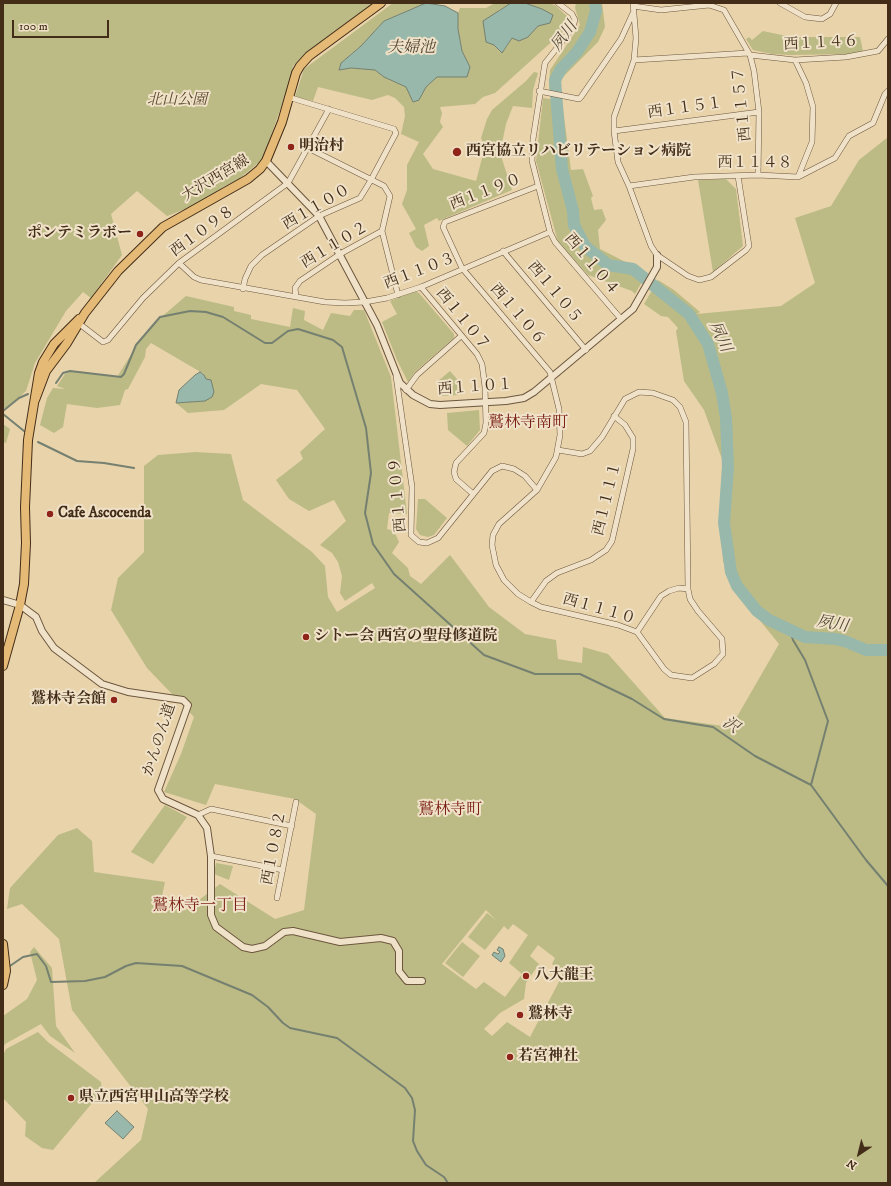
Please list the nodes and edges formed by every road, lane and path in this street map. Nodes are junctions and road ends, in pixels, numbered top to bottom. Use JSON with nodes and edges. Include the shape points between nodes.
{"nodes":[{"id":1,"x":382,"y":3,"type":"edge"},
{"id":2,"x":558,"y":3,"type":"edge"},
{"id":3,"x":780,"y":3,"type":"edge"},
{"id":4,"x":836,"y":3,"type":"edge"},
{"id":5,"x":633,"y":4,"type":"edge"},
{"id":6,"x":709,"y":4,"type":"edge"},
{"id":7,"x":633,"y":13,"type":"junction"},
{"id":8,"x":888,"y":39,"type":"edge"},
{"id":9,"x":749,"y":54,"type":"junction"},
{"id":10,"x":634,"y":60,"type":"junction"},
{"id":11,"x":795,"y":60,"type":"junction"},
{"id":12,"x":539,"y":91,"type":"junction"},
{"id":13,"x":888,"y":91,"type":"edge"},
{"id":14,"x":288,"y":97,"type":"junction"},
{"id":15,"x":329,"y":109,"type":"junction"},
{"id":16,"x":759,"y":112,"type":"junction"},
{"id":17,"x":614,"y":131,"type":"junction"},
{"id":18,"x":308,"y":148,"type":"junction"},
{"id":19,"x":266,"y":161,"type":"junction"},
{"id":20,"x":758,"y":175,"type":"junction"},
{"id":21,"x":738,"y":176,"type":"junction"},
{"id":22,"x":798,"y":177,"type":"junction"},
{"id":23,"x":372,"y":180,"type":"junction"},
{"id":24,"x":288,"y":183,"type":"junction"},
{"id":25,"x":538,"y":186,"type":"junction"},
{"id":26,"x":629,"y":186,"type":"junction"},
{"id":27,"x":319,"y":216,"type":"junction"},
{"id":28,"x":382,"y":231,"type":"junction"},
{"id":29,"x":550,"y":232,"type":"junction"},
{"id":30,"x":503,"y":251,"type":"junction"},
{"id":31,"x":340,"y":254,"type":"junction"},
{"id":32,"x":657,"y":255,"type":"junction"},
{"id":33,"x":179,"y":263,"type":"junction"},
{"id":34,"x":462,"y":268,"type":"junction"},
{"id":35,"x":420,"y":287,"type":"junction"},
{"id":36,"x":244,"y":289,"type":"junction"},
{"id":37,"x":398,"y":295,"type":"junction"},
{"id":38,"x":296,"y":297,"type":"junction"},
{"id":39,"x":365,"y":302,"type":"junction"},
{"id":40,"x":621,"y":319,"type":"junction"},
{"id":41,"x":77,"y":322,"type":"junction"},
{"id":42,"x":461,"y":336,"type":"junction"},
{"id":43,"x":586,"y":350,"type":"junction"},
{"id":44,"x":394,"y":369,"type":"junction"},
{"id":45,"x":552,"y":379,"type":"junction"},
{"id":46,"x":406,"y":390,"type":"junction"},
{"id":47,"x":484,"y":403,"type":"junction"},
{"id":48,"x":614,"y":416,"type":"junction"},
{"id":49,"x":558,"y":450,"type":"junction"},
{"id":50,"x":537,"y":490,"type":"junction"},
{"id":51,"x":472,"y":493,"type":"junction"},
{"id":52,"x":688,"y":589,"type":"junction"},
{"id":53,"x":3,"y":600,"type":"edge"},
{"id":54,"x":531,"y":602,"type":"junction"},
{"id":55,"x":20,"y":605,"type":"junction"},
{"id":56,"x":637,"y":632,"type":"junction"},
{"id":57,"x":3,"y":666,"type":"edge"},
{"id":58,"x":296,"y":802,"type":"dead end"},
{"id":59,"x":198,"y":815,"type":"junction"},
{"id":60,"x":292,"y":826,"type":"junction"},
{"id":61,"x":211,"y":856,"type":"junction"},
{"id":62,"x":283,"y":870,"type":"junction"},
{"id":63,"x":277,"y":898,"type":"dead end"},
{"id":64,"x":3,"y":947,"type":"edge"},
{"id":65,"x":422,"y":981,"type":"dead end"},
{"id":66,"x":3,"y":985,"type":"edge"}],
"edges":[{"from":1,"to":14,"type":"main road","name":"大沢西宮線","via":[[309,56],[296,73]]},
{"from":2,"to":12,"type":"street","name":"西１１０４","via":[[572,14],[575,20],[572,29],[545,63]]},
{"from":3,"to":4,"type":"street","via":[[805,17],[822,19],[830,14]]},
{"from":5,"to":6,"type":"street","name":"西１１５７","via":[[661,10]]},
{"from":5,"to":7,"type":"street"},
{"from":6,"to":9,"type":"street","name":"西１１５７","via":[[724,10]]},
{"from":7,"to":10,"type":"street","via":[[636,38]]},
{"from":7,"to":12,"type":"street","via":[[628,19],[621,39],[582,97],[579,99]]},
{"from":8,"to":11,"type":"street","name":"西１１４６","via":[[878,51],[861,55]]},
{"from":9,"to":10,"type":"street","name":"西１１４６"},
{"from":9,"to":11,"type":"street","name":"西１１４６"},
{"from":9,"to":16,"type":"street","name":"西１１５７","via":[[754,71]]},
{"from":10,"to":17,"type":"street","via":[[614,117]]},
{"from":11,"to":22,"type":"street","via":[[806,83],[813,107],[812,142]]},
{"from":12,"to":25,"type":"street","name":"西１１０４","via":[[532,161]]},
{"from":13,"to":22,"type":"street","name":"西１１４８","via":[[884,94],[873,123],[849,136],[835,158]]},
{"from":14,"to":15,"type":"street","name":"西１１００"},
{"from":14,"to":19,"type":"main road","name":"大沢西宮線","via":[[282,122]]},
{"from":15,"to":18,"type":"street","name":"西１０９８"},
{"from":15,"to":23,"type":"street","name":"西１１００","via":[[394,129],[396,133]]},
{"from":16,"to":17,"type":"street","name":"西１１５１"},
{"from":16,"to":20,"type":"street","name":"西１１５７"},
{"from":17,"to":26,"type":"street","via":[[618,162]]},
{"from":18,"to":23,"type":"street"},
{"from":18,"to":24,"type":"street","name":"西１０９８"},
{"from":19,"to":24,"type":"street","name":"西１１０１"},
{"from":19,"to":41,"type":"main road","name":"大沢西宮線","via":[[248,179],[162,227],[132,255]]},
{"from":20,"to":21,"type":"street","name":"西１１４８"},
{"from":20,"to":22,"type":"street","name":"西１１４８"},
{"from":21,"to":26,"type":"street","name":"西１１４８","via":[[694,177]]},
{"from":21,"to":32,"type":"street","via":[[749,246],[746,250],[711,277],[699,280],[688,276]]},
{"from":23,"to":27,"type":"street","name":"西１１００","via":[[360,198]]},
{"from":23,"to":28,"type":"street","via":[[384,186],[390,196]]},
{"from":24,"to":27,"type":"street","name":"西１１０１"},
{"from":24,"to":33,"type":"street","name":"西１０９８"},
{"from":25,"to":29,"type":"street","name":"西１１０４"},
{"from":25,"to":34,"type":"street","name":"西１１９０","via":[[445,222],[444,227]]},
{"from":26,"to":32,"type":"street","via":[[651,246]]},
{"from":27,"to":31,"type":"street","name":"西１１０１"},
{"from":27,"to":36,"type":"street","name":"西１１００","via":[[256,260],[245,279]]},
{"from":28,"to":31,"type":"street","name":"西１１０２"},
{"from":28,"to":37,"type":"street","name":"西１１０２"},
{"from":29,"to":30,"type":"street","name":"西１１０３"},
{"from":29,"to":40,"type":"street","name":"西１１０４"},
{"from":30,"to":34,"type":"street","name":"西１１０３"},
{"from":30,"to":43,"type":"street","name":"西１１０５"},
{"from":31,"to":38,"type":"street","name":"西１１０２","via":[[300,281],[295,288]]},
{"from":31,"to":39,"type":"street","name":"西１１０１"},
{"from":32,"to":40,"type":"street","name":"西１１０１","via":[[655,273],[633,309]]},
{"from":33,"to":36,"type":"street","name":"西１１０３","via":[[197,279]]},
{"from":33,"to":41,"type":"street","name":"西１０９８","via":[[143,298],[108,340],[103,342]]},
{"from":34,"to":35,"type":"street","name":"西１１０３"},
{"from":34,"to":45,"type":"street","name":"西１１０６","via":[[550,372]]},
{"from":35,"to":37,"type":"street","name":"西１１０３"},
{"from":35,"to":42,"type":"street","name":"西１１０７"},
{"from":36,"to":38,"type":"street","name":"西１１０３"},
{"from":37,"to":39,"type":"street","name":"西１１０３"},
{"from":38,"to":39,"type":"street","name":"西１１０３","via":[[336,303]]},
{"from":39,"to":44,"type":"street","name":"西１１０１"},
{"from":40,"to":43,"type":"street","name":"西１１０１"},
{"from":41,"to":55,"type":"main road","name":"大沢西宮線","via":[[54,344],[39,373],[28,440],[26,543]]},
{"from":42,"to":46,"type":"street","via":[[417,374]]},
{"from":42,"to":47,"type":"street","name":"西１１０７","via":[[480,359],[485,387]]},
{"from":43,"to":45,"type":"street","name":"西１１０１"},
{"from":44,"to":46,"type":"street","name":"西１１０１"},
{"from":44,"to":51,"type":"street","name":"西１１０９","via":[[412,487],[411,535],[419,542],[427,543],[438,538]]},
{"from":45,"to":47,"type":"street","name":"西１１０１","via":[[524,398]]},
{"from":45,"to":49,"type":"street","name":"西１１１０","via":[[561,421]]},
{"from":46,"to":47,"type":"street","name":"西１１０１","via":[[419,400],[435,405]]},
{"from":47,"to":51,"type":"street","name":"西１１０７","via":[[484,433],[456,463],[454,472],[456,479]]},
{"from":48,"to":49,"type":"street","name":"西１１１０","via":[[590,451],[582,454]]},
{"from":48,"to":52,"type":"street","name":"西１１１０","via":[[625,399],[639,392],[653,393],[673,400],[684,415]]},
{"from":48,"to":54,"type":"street","name":"西１１１１","via":[[625,425],[633,438],[633,449],[612,541],[606,550],[592,560],[557,573],[546,582]]},
{"from":49,"to":50,"type":"street","name":"西１１１０"},
{"from":50,"to":51,"type":"street","via":[[525,476],[514,469],[502,466],[492,471]]},
{"from":50,"to":54,"type":"street","name":"西１１１０","via":[[499,524],[493,535],[492,545],[496,565],[504,580],[518,594]]},
{"from":52,"to":56,"type":"street","via":[[679,588],[661,596]]},
{"from":52,"to":56,"type":"street","name":"西１１１０","via":[[690,599],[698,611],[722,639],[723,654],[714,664],[692,678],[671,675]]},
{"from":53,"to":55,"type":"street"},
{"from":54,"to":56,"type":"street","name":"西１１１０"},
{"from":55,"to":57,"type":"main road","name":"大沢西宮線"},
{"from":55,"to":59,"type":"street","name":"かんのん道","via":[[36,617],[54,648],[102,684],[128,692],[183,700],[188,704],[158,790],[163,799]]},
{"from":58,"to":60,"type":"street","name":"西１０８２"},
{"from":59,"to":60,"type":"street","via":[[211,809]]},
{"from":59,"to":61,"type":"street","via":[[207,828]]},
{"from":60,"to":62,"type":"street","name":"西１０８２"},
{"from":61,"to":62,"type":"street"},
{"from":61,"to":65,"type":"street","via":[[211,915],[216,927],[243,947],[252,949],[265,946],[284,932],[293,931],[340,942],[381,938],[392,941],[399,951],[399,972],[407,981]]},
{"from":62,"to":63,"type":"street","name":"西１０８２"},
{"from":64,"to":66,"type":"main road","via":[[6,971]]}]}
